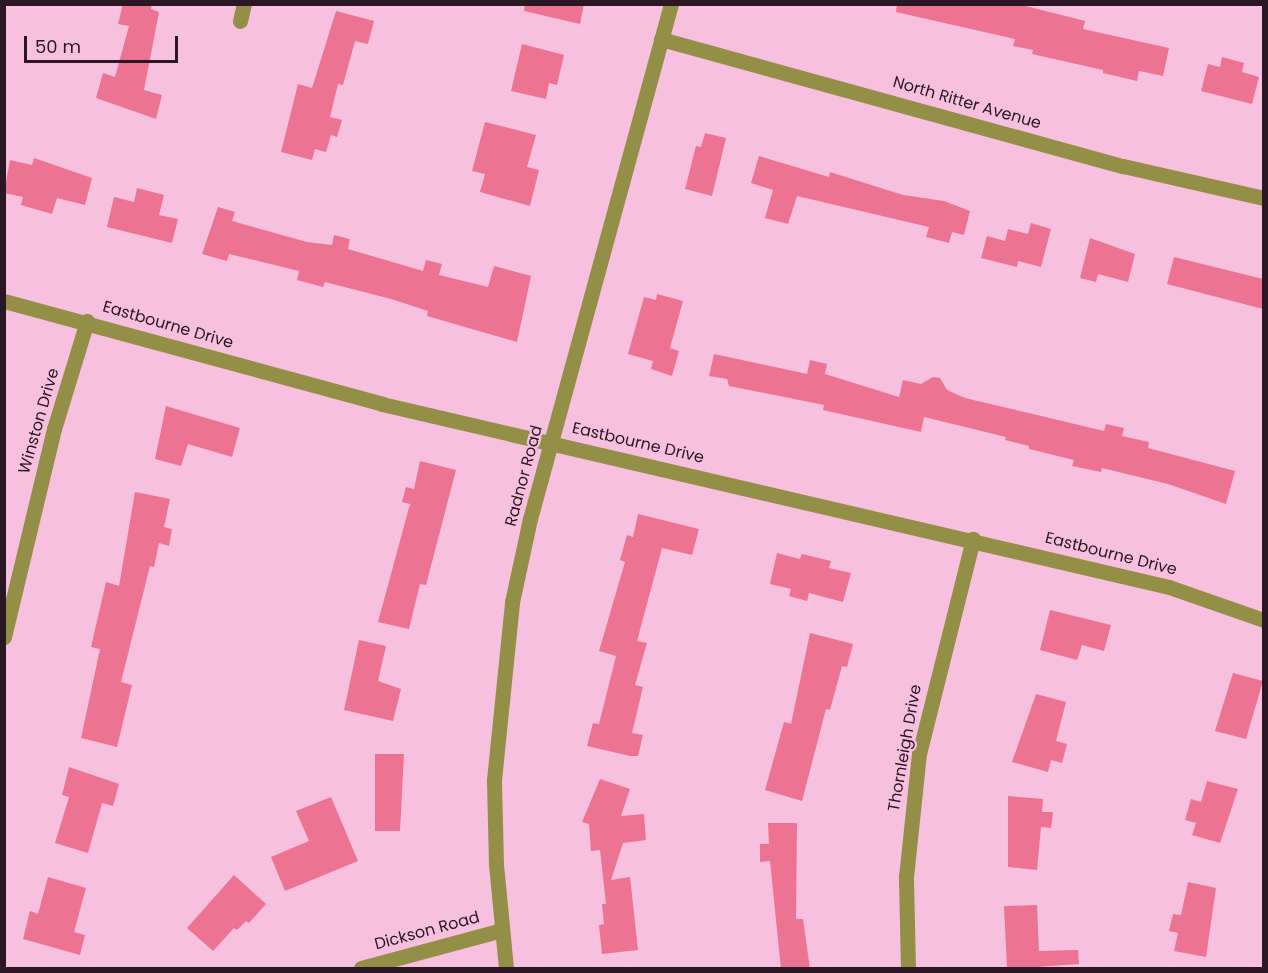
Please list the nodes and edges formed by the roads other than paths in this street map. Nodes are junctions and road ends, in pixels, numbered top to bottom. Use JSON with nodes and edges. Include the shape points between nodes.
{"nodes":[{"id":1,"x":244,"y":4,"type":"edge"},
{"id":2,"x":671,"y":4,"type":"edge"},
{"id":3,"x":240,"y":21,"type":"dead end"},
{"id":4,"x":661,"y":39,"type":"junction"},
{"id":5,"x":1263,"y":198,"type":"edge"},
{"id":6,"x":4,"y":301,"type":"edge"},
{"id":7,"x":87,"y":321,"type":"junction"},
{"id":8,"x":552,"y":442,"type":"junction"},
{"id":9,"x":973,"y":539,"type":"junction"},
{"id":10,"x":1263,"y":620,"type":"edge"},
{"id":11,"x":4,"y":637,"type":"edge"},
{"id":12,"x":502,"y":930,"type":"junction"},
{"id":13,"x":362,"y":969,"type":"edge"},
{"id":14,"x":506,"y":969,"type":"edge"},
{"id":15,"x":908,"y":969,"type":"edge"}],
"edges":[{"from":1,"to":3,"type":"street"},
{"from":2,"to":4,"type":"street","name":"Radnor Road"},
{"from":4,"to":5,"type":"street","name":"North Ritter Avenue","via":[[1123,166]]},
{"from":4,"to":8,"type":"street","name":"Radnor Road"},
{"from":6,"to":7,"type":"street","name":"Eastbourne Drive"},
{"from":7,"to":8,"type":"street","name":"Eastbourne Drive","via":[[382,404]]},
{"from":7,"to":11,"type":"street","name":"Winston Drive","via":[[54,429]]},
{"from":8,"to":9,"type":"street","name":"Eastbourne Drive"},
{"from":8,"to":12,"type":"street","name":"Radnor Road","via":[[517,574],[504,657],[494,780]]},
{"from":9,"to":10,"type":"street","name":"Eastbourne Drive","via":[[1178,589]]},
{"from":9,"to":15,"type":"street","name":"Thornleigh Drive","via":[[919,754],[906,877]]},
{"from":12,"to":13,"type":"street","name":"Dickson Road"},
{"from":12,"to":14,"type":"street","name":"Radnor Road"}]}
